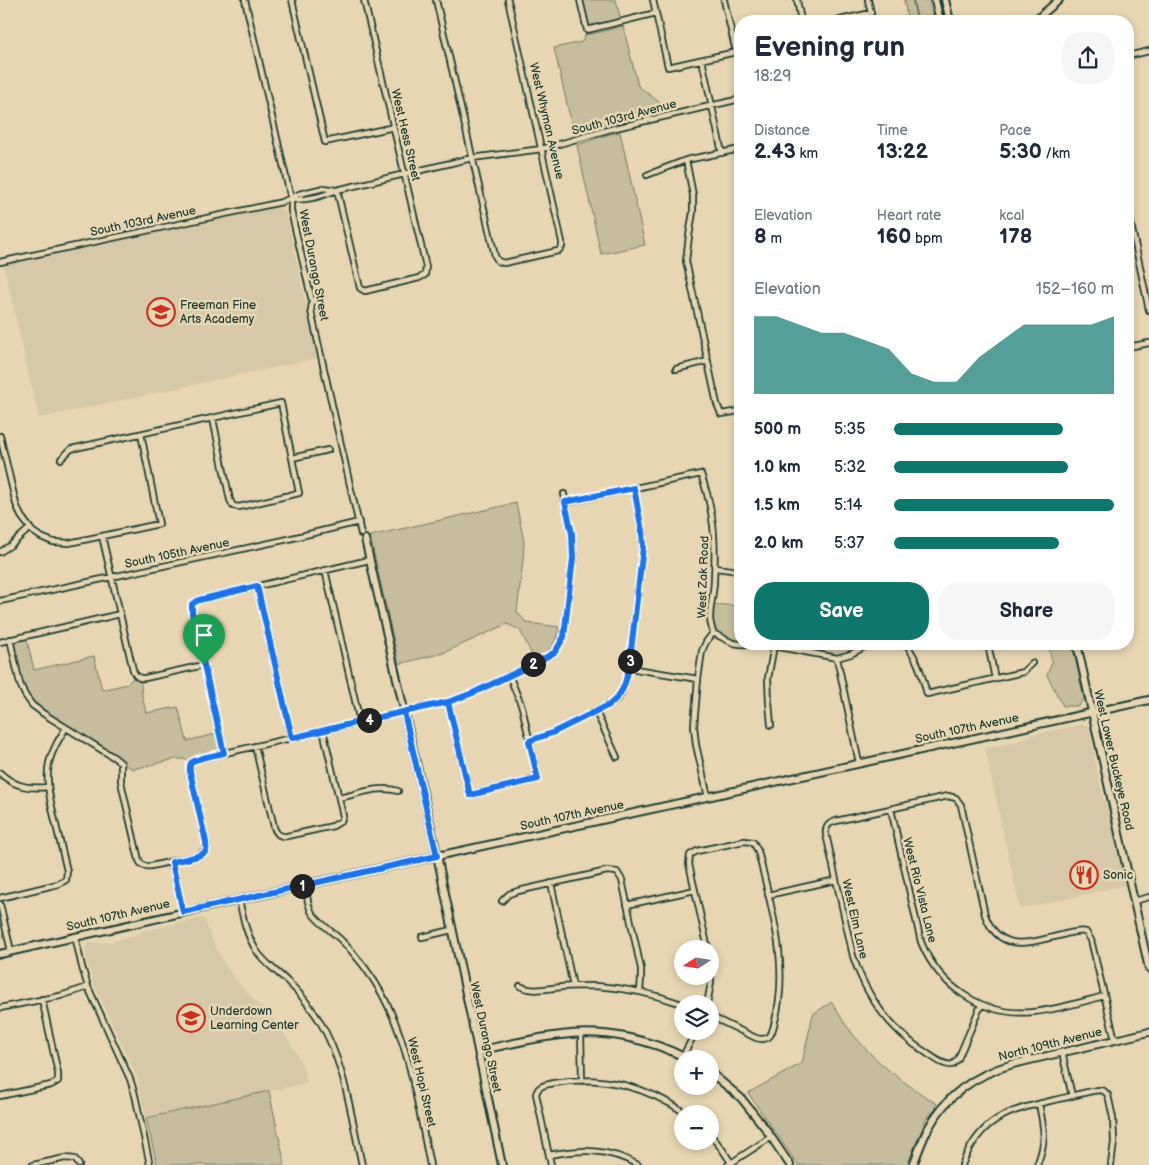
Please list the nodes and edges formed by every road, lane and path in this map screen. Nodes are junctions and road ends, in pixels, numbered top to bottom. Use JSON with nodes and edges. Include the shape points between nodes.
{"nodes":[{"id":1,"x":244,"y":0,"type":"edge"},
{"id":2,"x":292,"y":0,"type":"edge"},
{"id":3,"x":364,"y":0,"type":"edge"},
{"id":4,"x":436,"y":0,"type":"edge"},
{"id":5,"x":508,"y":0,"type":"edge"},
{"id":6,"x":580,"y":0,"type":"edge"},
{"id":7,"x":653,"y":0,"type":"edge"},
{"id":8,"x":724,"y":0,"type":"edge"},
{"id":9,"x":797,"y":0,"type":"edge"},
{"id":10,"x":868,"y":0,"type":"edge"},
{"id":11,"x":936,"y":0,"type":"edge"},
{"id":12,"x":945,"y":0,"type":"edge"},
{"id":13,"x":1059,"y":0,"type":"edge"},
{"id":14,"x":656,"y":13,"type":"junction"},
{"id":15,"x":800,"y":15,"type":"edge"},
{"id":16,"x":862,"y":15,"type":"edge"},
{"id":17,"x":939,"y":15,"type":"edge"},
{"id":18,"x":949,"y":15,"type":"edge"},
{"id":19,"x":1043,"y":15,"type":"edge"},
{"id":20,"x":734,"y":43,"type":"edge"},
{"id":21,"x":1149,"y":51,"type":"edge"},
{"id":22,"x":734,"y":52,"type":"edge"},
{"id":23,"x":1134,"y":55,"type":"edge"},
{"id":24,"x":702,"y":60,"type":"junction"},
{"id":25,"x":734,"y":100,"type":"edge"},
{"id":26,"x":712,"y":105,"type":"junction"},
{"id":27,"x":394,"y":127,"type":"junction"},
{"id":28,"x":542,"y":149,"type":"junction"},
{"id":29,"x":734,"y":150,"type":"edge"},
{"id":30,"x":722,"y":153,"type":"junction"},
{"id":31,"x":472,"y":158,"type":"junction"},
{"id":32,"x":686,"y":160,"type":"junction"},
{"id":33,"x":405,"y":174,"type":"junction"},
{"id":34,"x":647,"y":175,"type":"dead end"},
{"id":35,"x":337,"y":190,"type":"junction"},
{"id":36,"x":290,"y":199,"type":"junction"},
{"id":37,"x":1134,"y":236,"type":"edge"},
{"id":38,"x":0,"y":262,"type":"edge"},
{"id":39,"x":1146,"y":287,"type":"edge"},
{"id":40,"x":1149,"y":310,"type":"edge"},
{"id":41,"x":1149,"y":343,"type":"edge"},
{"id":42,"x":1134,"y":346,"type":"edge"},
{"id":43,"x":708,"y":361,"type":"junction"},
{"id":44,"x":676,"y":369,"type":"dead end"},
{"id":45,"x":734,"y":412,"type":"edge"},
{"id":46,"x":213,"y":419,"type":"junction"},
{"id":47,"x":141,"y":434,"type":"junction"},
{"id":48,"x":0,"y":436,"type":"edge"},
{"id":49,"x":328,"y":450,"type":"dead end"},
{"id":50,"x":292,"y":458,"type":"junction"},
{"id":51,"x":61,"y":459,"type":"dead end"},
{"id":52,"x":634,"y":488,"type":"junction"},
{"id":53,"x":564,"y":494,"type":"dead end"},
{"id":54,"x":565,"y":502,"type":"junction"},
{"id":55,"x":359,"y":522,"type":"junction"},
{"id":56,"x":30,"y":528,"type":"junction"},
{"id":57,"x":102,"y":536,"type":"junction"},
{"id":58,"x":363,"y":536,"type":"joint"},
{"id":59,"x":0,"y":552,"type":"edge"},
{"id":60,"x":369,"y":560,"type":"junction"},
{"id":61,"x":715,"y":568,"type":"junction"},
{"id":62,"x":325,"y":570,"type":"junction"},
{"id":63,"x":734,"y":570,"type":"edge"},
{"id":64,"x":112,"y":577,"type":"junction"},
{"id":65,"x":257,"y":586,"type":"junction"},
{"id":66,"x":0,"y":601,"type":"edge"},
{"id":67,"x":120,"y":614,"type":"junction"},
{"id":68,"x":713,"y":633,"type":"junction"},
{"id":69,"x":10,"y":639,"type":"junction"},
{"id":70,"x":0,"y":642,"type":"edge"},
{"id":71,"x":734,"y":643,"type":"edge"},
{"id":72,"x":773,"y":650,"type":"edge"},
{"id":73,"x":795,"y":650,"type":"edge"},
{"id":74,"x":859,"y":650,"type":"edge"},
{"id":75,"x":910,"y":650,"type":"edge"},
{"id":76,"x":989,"y":650,"type":"edge"},
{"id":77,"x":1077,"y":650,"type":"edge"},
{"id":78,"x":838,"y":658,"type":"junction"},
{"id":79,"x":1032,"y":663,"type":"dead end"},
{"id":80,"x":204,"y":665,"type":"junction"},
{"id":81,"x":629,"y":668,"type":"junction"},
{"id":82,"x":510,"y":675,"type":"junction"},
{"id":83,"x":698,"y":679,"type":"junction"},
{"id":84,"x":995,"y":679,"type":"junction"},
{"id":85,"x":1149,"y":700,"type":"edge"},
{"id":86,"x":448,"y":702,"type":"junction"},
{"id":87,"x":404,"y":712,"type":"junction"},
{"id":88,"x":596,"y":712,"type":"junction"},
{"id":89,"x":1092,"y":713,"type":"junction"},
{"id":90,"x":360,"y":722,"type":"junction"},
{"id":91,"x":771,"y":725,"type":"dead end"},
{"id":92,"x":66,"y":728,"type":"junction"},
{"id":93,"x":323,"y":730,"type":"junction"},
{"id":94,"x":292,"y":738,"type":"junction"},
{"id":95,"x":529,"y":741,"type":"junction"},
{"id":96,"x":255,"y":746,"type":"junction"},
{"id":97,"x":224,"y":753,"type":"junction"},
{"id":98,"x":617,"y":757,"type":"dead end"},
{"id":99,"x":859,"y":764,"type":"junction"},
{"id":100,"x":0,"y":773,"type":"edge"},
{"id":101,"x":48,"y":787,"type":"junction"},
{"id":102,"x":398,"y":791,"type":"dead end"},
{"id":103,"x":708,"y":797,"type":"junction"},
{"id":104,"x":339,"y":798,"type":"junction"},
{"id":105,"x":891,"y":809,"type":"junction"},
{"id":106,"x":437,"y":856,"type":"junction"},
{"id":107,"x":172,"y":862,"type":"junction"},
{"id":108,"x":836,"y":880,"type":"junction"},
{"id":109,"x":551,"y":883,"type":"junction"},
{"id":110,"x":305,"y":885,"type":"junction"},
{"id":111,"x":695,"y":890,"type":"junction"},
{"id":112,"x":768,"y":895,"type":"junction"},
{"id":113,"x":1149,"y":897,"type":"edge"},
{"id":114,"x":0,"y":898,"type":"edge"},
{"id":115,"x":239,"y":900,"type":"junction"},
{"id":116,"x":502,"y":901,"type":"dead end"},
{"id":117,"x":1134,"y":901,"type":"junction"},
{"id":118,"x":0,"y":904,"type":"edge"},
{"id":119,"x":627,"y":905,"type":"junction"},
{"id":120,"x":183,"y":912,"type":"junction"},
{"id":121,"x":452,"y":930,"type":"junction"},
{"id":122,"x":75,"y":936,"type":"junction"},
{"id":123,"x":422,"y":936,"type":"dead end"},
{"id":124,"x":706,"y":940,"type":"edge"},
{"id":125,"x":11,"y":951,"type":"junction"},
{"id":126,"x":0,"y":954,"type":"edge"},
{"id":127,"x":1149,"y":969,"type":"edge"},
{"id":128,"x":520,"y":986,"type":"dead end"},
{"id":129,"x":573,"y":986,"type":"junction"},
{"id":130,"x":88,"y":987,"type":"junction"},
{"id":131,"x":640,"y":992,"type":"junction"},
{"id":132,"x":1104,"y":996,"type":"junction"},
{"id":133,"x":42,"y":999,"type":"junction"},
{"id":134,"x":674,"y":1001,"type":"edge"},
{"id":135,"x":981,"y":1005,"type":"junction"},
{"id":136,"x":0,"y":1008,"type":"edge"},
{"id":137,"x":719,"y":1020,"type":"edge"},
{"id":138,"x":1149,"y":1032,"type":"edge"},
{"id":139,"x":581,"y":1033,"type":"junction"},
{"id":140,"x":1115,"y":1040,"type":"junction"},
{"id":141,"x":478,"y":1051,"type":"junction"},
{"id":142,"x":1062,"y":1052,"type":"junction"},
{"id":143,"x":674,"y":1054,"type":"edge"},
{"id":144,"x":719,"y":1080,"type":"edge"},
{"id":145,"x":582,"y":1081,"type":"junction"},
{"id":146,"x":0,"y":1096,"type":"edge"},
{"id":147,"x":1072,"y":1096,"type":"junction"},
{"id":148,"x":1039,"y":1104,"type":"junction"},
{"id":149,"x":674,"y":1106,"type":"edge"},
{"id":150,"x":771,"y":1137,"type":"junction"},
{"id":151,"x":719,"y":1145,"type":"edge"},
{"id":152,"x":549,"y":1155,"type":"junction"},
{"id":153,"x":731,"y":1164,"type":"edge"},
{"id":154,"x":33,"y":1165,"type":"edge"},
{"id":155,"x":79,"y":1165,"type":"edge"},
{"id":156,"x":150,"y":1165,"type":"edge"},
{"id":157,"x":362,"y":1165,"type":"edge"},
{"id":158,"x":430,"y":1165,"type":"edge"},
{"id":159,"x":502,"y":1165,"type":"edge"},
{"id":160,"x":551,"y":1165,"type":"edge"},
{"id":161,"x":638,"y":1165,"type":"edge"},
{"id":162,"x":790,"y":1165,"type":"edge"},
{"id":163,"x":913,"y":1165,"type":"edge"},
{"id":164,"x":962,"y":1165,"type":"edge"},
{"id":165,"x":1037,"y":1165,"type":"edge"},
{"id":166,"x":1110,"y":1165,"type":"edge"}],
"edges":[{"from":1,"to":36,"type":"street","name":"West Durango Street"},
{"from":2,"to":27,"type":"street","via":[[325,142]]},
{"from":3,"to":27,"type":"street","name":"West Hess Street"},
{"from":4,"to":31,"type":"street"},
{"from":5,"to":28,"type":"street","name":"West Whyman Avenue"},
{"from":6,"to":14,"type":"street","via":[[587,30]]},
{"from":7,"to":14,"type":"street"},
{"from":8,"to":20,"type":"street"},
{"from":9,"to":15,"type":"street"},
{"from":10,"to":16,"type":"street","via":[[871,13]]},
{"from":11,"to":17,"type":"main road"},
{"from":12,"to":18,"type":"main road"},
{"from":13,"to":19,"type":"main road"},
{"from":14,"to":24,"type":"street","via":[[668,68]]},
{"from":21,"to":23,"type":"street"},
{"from":22,"to":24,"type":"street"},
{"from":24,"to":26,"type":"street"},
{"from":25,"to":26,"type":"street","name":"South 103rd Avenue"},
{"from":26,"to":28,"type":"street","name":"South 103rd Avenue"},
{"from":26,"to":30,"type":"street"},
{"from":27,"to":33,"type":"street","name":"West Hess Street"},
{"from":28,"to":31,"type":"street","name":"South 103rd Avenue"},
{"from":28,"to":31,"type":"street","name":"West Whyman Avenue","via":[[562,247],[558,251],[504,263],[495,256]]},
{"from":29,"to":30,"type":"street"},
{"from":30,"to":32,"type":"street"},
{"from":31,"to":33,"type":"street","name":"South 103rd Avenue"},
{"from":32,"to":34,"type":"street"},
{"from":32,"to":43,"type":"street","via":[[693,195],[686,261]]},
{"from":33,"to":35,"type":"street","name":"South 103rd Avenue"},
{"from":33,"to":35,"type":"street","name":"West Hess Street","via":[[426,267],[425,275],[365,291],[360,288]]},
{"from":35,"to":36,"type":"street","name":"South 103rd Avenue","via":[[301,200]]},
{"from":36,"to":38,"type":"street","name":"South 103rd Avenue"},
{"from":36,"to":55,"type":"street","name":"West Durango Street","via":[[312,301],[311,311]]},
{"from":37,"to":39,"type":"street"},
{"from":39,"to":40,"type":"street"},
{"from":41,"to":42,"type":"street"},
{"from":43,"to":44,"type":"street"},
{"from":43,"to":45,"type":"street","via":[[721,414]]},
{"from":46,"to":47,"type":"street"},
{"from":46,"to":50,"type":"street","via":[[281,404]]},
{"from":46,"to":50,"type":"street","via":[[233,506],[299,493]]},
{"from":47,"to":51,"type":"street","via":[[71,449]]},
{"from":47,"to":57,"type":"street","via":[[159,524]]},
{"from":48,"to":56,"type":"street","via":[[16,504]]},
{"from":49,"to":50,"type":"street"},
{"from":52,"to":54,"type":"street"},
{"from":52,"to":61,"type":"street","name":"West Zak Road","via":[[701,474],[712,513]]},
{"from":52,"to":81,"type":"street","via":[[643,547]]},
{"from":53,"to":54,"type":"street"},
{"from":54,"to":82,"type":"street","via":[[573,558],[564,637],[555,652]]},
{"from":55,"to":58,"type":"street","name":"West Durango Street"},
{"from":55,"to":64,"type":"street","name":"South 105th Avenue"},
{"from":56,"to":57,"type":"street","via":[[53,542],[69,543]]},
{"from":56,"to":59,"type":"street"},
{"from":57,"to":64,"type":"street"},
{"from":58,"to":60,"type":"main road","name":"West Durango Street"},
{"from":60,"to":62,"type":"street"},
{"from":60,"to":87,"type":"main road","name":"West Durango Street"},
{"from":61,"to":63,"type":"street"},
{"from":61,"to":68,"type":"street","name":"West Zak Road","via":[[710,619]]},
{"from":62,"to":65,"type":"street"},
{"from":62,"to":90,"type":"street"},
{"from":64,"to":66,"type":"street","name":"South 105th Avenue"},
{"from":64,"to":67,"type":"street"},
{"from":65,"to":80,"type":"street","via":[[192,604]]},
{"from":65,"to":94,"type":"street"},
{"from":67,"to":69,"type":"street"},
{"from":67,"to":80,"type":"street","via":[[133,670],[138,677]]},
{"from":68,"to":71,"type":"street"},
{"from":68,"to":83,"type":"street","name":"West Zak Road","via":[[702,651]]},
{"from":69,"to":70,"type":"street"},
{"from":69,"to":92,"type":"street","via":[[25,695],[36,708]]},
{"from":72,"to":91,"type":"street","via":[[768,678]]},
{"from":73,"to":78,"type":"street"},
{"from":74,"to":78,"type":"street"},
{"from":75,"to":84,"type":"street","via":[[921,670],[927,694]]},
{"from":76,"to":84,"type":"street"},
{"from":77,"to":89,"type":"main road","name":"West Lower Buckeye Road"},
{"from":78,"to":99,"type":"street"},
{"from":79,"to":84,"type":"street","via":[[1023,672]]},
{"from":80,"to":97,"type":"street"},
{"from":81,"to":83,"type":"street"},
{"from":81,"to":88,"type":"street","via":[[621,694]]},
{"from":82,"to":86,"type":"street"},
{"from":82,"to":95,"type":"street"},
{"from":83,"to":103,"type":"street","name":"West Zak Road","via":[[694,726]]},
{"from":85,"to":89,"type":"main road","name":"South 107th Avenue"},
{"from":86,"to":87,"type":"street"},
{"from":86,"to":95,"type":"street","via":[[470,795],[538,779]]},
{"from":87,"to":90,"type":"street"},
{"from":87,"to":106,"type":"main road","name":"West Durango Street"},
{"from":88,"to":95,"type":"street"},
{"from":88,"to":98,"type":"street"},
{"from":89,"to":99,"type":"main road","name":"South 107th Avenue"},
{"from":89,"to":117,"type":"main road","name":"West Lower Buckeye Road"},
{"from":90,"to":93,"type":"street"},
{"from":92,"to":101,"type":"street","via":[[51,757]]},
{"from":92,"to":107,"type":"street","via":[[121,763],[121,781],[138,860],[144,866]]},
{"from":93,"to":94,"type":"street"},
{"from":93,"to":104,"type":"street"},
{"from":94,"to":96,"type":"street"},
{"from":96,"to":97,"type":"street"},
{"from":96,"to":104,"type":"street","via":[[274,827],[281,836],[333,826],[341,821]]},
{"from":97,"to":107,"type":"street","via":[[191,763],[190,772],[206,848],[197,856]]},
{"from":99,"to":103,"type":"main road","name":"South 107th Avenue"},
{"from":100,"to":101,"type":"street","via":[[24,787]]},
{"from":101,"to":114,"type":"street","via":[[67,871],[66,880]]},
{"from":102,"to":104,"type":"street","via":[[376,790]]},
{"from":103,"to":106,"type":"main road","name":"South 107th Avenue"},
{"from":105,"to":108,"type":"street","name":"West Elm Lane","via":[[828,825],[826,834]]},
{"from":105,"to":132,"type":"street","via":[[948,796],[956,798],[961,805],[985,915],[994,932],[1004,939],[1020,943],[1086,932],[1091,940]]},
{"from":105,"to":135,"type":"street","name":"West Rio Vista Lane","via":[[924,949],[945,980]]},
{"from":106,"to":110,"type":"main road","name":"South 107th Avenue"},
{"from":106,"to":121,"type":"main road","name":"West Durango Street"},
{"from":107,"to":120,"type":"street"},
{"from":108,"to":112,"type":"street"},
{"from":108,"to":135,"type":"street","name":"West Elm Lane","via":[[852,956],[862,979],[873,1001],[909,1041],[937,1060],[952,1065],[958,1060]]},
{"from":109,"to":116,"type":"street","via":[[518,890]]},
{"from":109,"to":119,"type":"street","via":[[607,871],[617,872]]},
{"from":109,"to":129,"type":"street"},
{"from":110,"to":115,"type":"main road","name":"South 107th Avenue"},
{"from":110,"to":158,"type":"street","name":"West Hopi Street","via":[[311,911],[359,960],[391,1012],[407,1057]]},
{"from":111,"to":112,"type":"street","via":[[690,855],[744,841],[754,842],[758,851]]},
{"from":111,"to":119,"type":"street"},
{"from":111,"to":124,"type":"street"},
{"from":112,"to":137,"type":"street","via":[[781,965],[778,1008],[772,1033],[765,1039],[756,1038]]},
{"from":113,"to":117,"type":"street"},
{"from":115,"to":120,"type":"main road","name":"South 107th Avenue"},
{"from":115,"to":157,"type":"street","via":[[249,938],[256,950],[303,998],[329,1038],[342,1074]]},
{"from":117,"to":127,"type":"main road","name":"West Lower Buckeye Road"},
{"from":118,"to":125,"type":"street"},
{"from":119,"to":131,"type":"street","via":[[641,968]]},
{"from":120,"to":122,"type":"main road","name":"South 107th Avenue"},
{"from":121,"to":123,"type":"street"},
{"from":121,"to":141,"type":"main road","name":"West Durango Street"},
{"from":122,"to":125,"type":"main road","name":"South 107th Avenue"},
{"from":122,"to":130,"type":"street"},
{"from":125,"to":126,"type":"main road","name":"South 107th Avenue"},
{"from":128,"to":129,"type":"street","via":[[535,990]]},
{"from":129,"to":131,"type":"street","via":[[604,986]]},
{"from":130,"to":133,"type":"street"},
{"from":130,"to":156,"type":"street","via":[[130,1079]]},
{"from":131,"to":134,"type":"street"},
{"from":132,"to":135,"type":"street","name":"West Rio Vista Lane","via":[[1031,1012]]},
{"from":132,"to":140,"type":"street"},
{"from":133,"to":136,"type":"street"},
{"from":133,"to":146,"type":"street","via":[[58,1080]]},
{"from":138,"to":140,"type":"main road","name":"North 109th Avenue"},
{"from":139,"to":141,"type":"main road"},
{"from":139,"to":143,"type":"main road","via":[[642,1041]]},
{"from":139,"to":145,"type":"street"},
{"from":140,"to":142,"type":"main road","name":"North 109th Avenue"},
{"from":141,"to":159,"type":"main road","name":"West Durango Street"},
{"from":142,"to":147,"type":"street"},
{"from":142,"to":163,"type":"main road","name":"North 109th Avenue","via":[[997,1068],[962,1088],[935,1118]]},
{"from":144,"to":150,"type":"main road","via":[[741,1098]]},
{"from":145,"to":149,"type":"street","via":[[639,1089]]},
{"from":145,"to":152,"type":"street","via":[[558,1082],[538,1089],[536,1096]]},
{"from":147,"to":148,"type":"street"},
{"from":147,"to":166,"type":"street","via":[[1096,1090],[1104,1091],[1109,1098],[1114,1126]]},
{"from":148,"to":164,"type":"street","via":[[1012,1111],[989,1125],[974,1140]]},
{"from":148,"to":165,"type":"street","via":[[1044,1136]]},
{"from":150,"to":153,"type":"street"},
{"from":150,"to":162,"type":"main road"},
{"from":151,"to":153,"type":"street"},
{"from":152,"to":160,"type":"street"},
{"from":152,"to":161,"type":"street","via":[[595,1151],[617,1155]]},
{"from":154,"to":155,"type":"street","via":[[65,1158],[75,1159]]}]}
